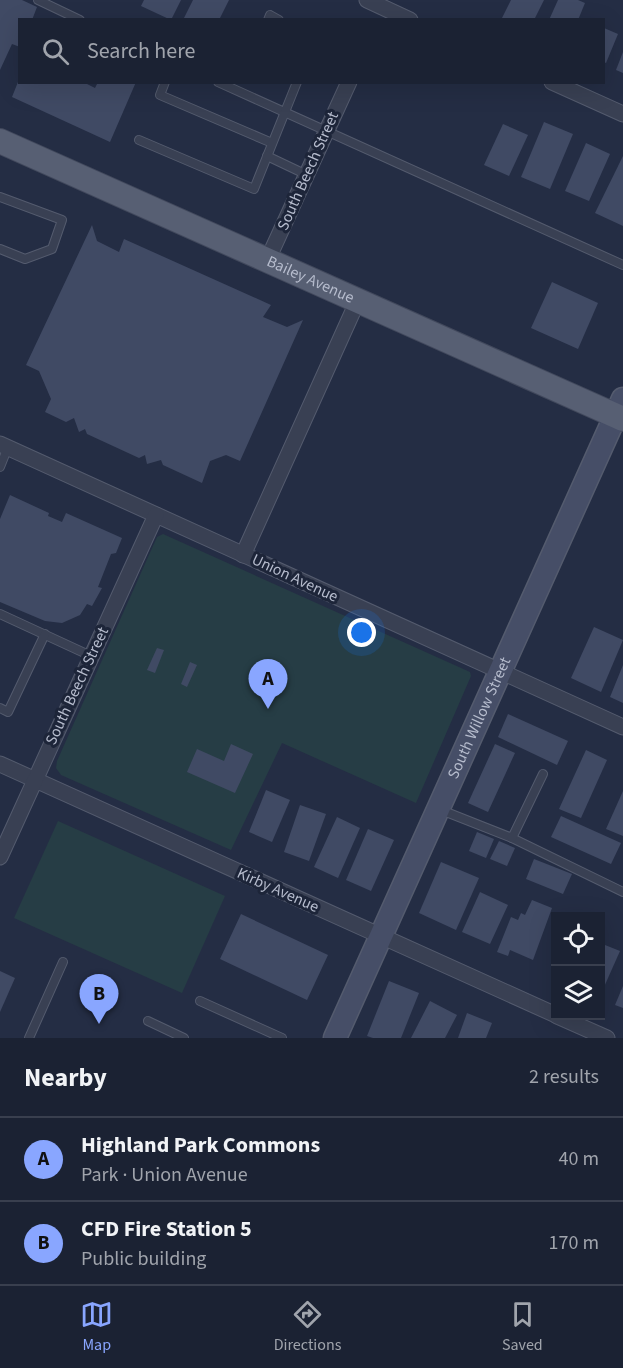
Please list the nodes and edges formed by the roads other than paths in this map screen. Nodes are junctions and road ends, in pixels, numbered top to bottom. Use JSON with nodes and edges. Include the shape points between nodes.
{"nodes":[{"id":1,"x":38,"y":0,"type":"edge"},
{"id":2,"x":367,"y":0,"type":"edge"},
{"id":3,"x":382,"y":9,"type":"edge"},
{"id":4,"x":76,"y":18,"type":"edge"},
{"id":5,"x":405,"y":18,"type":"edge"},
{"id":6,"x":164,"y":84,"type":"edge"},
{"id":7,"x":296,"y":84,"type":"edge"},
{"id":8,"x":348,"y":84,"type":"edge"},
{"id":9,"x":556,"y":84,"type":"edge"},
{"id":10,"x":236,"y":86,"type":"edge"},
{"id":11,"x":284,"y":113,"type":"junction"},
{"id":12,"x":623,"y":114,"type":"edge"},
{"id":13,"x":326,"y":132,"type":"junction"},
{"id":14,"x":139,"y":140,"type":"dead end"},
{"id":15,"x":1,"y":143,"type":"edge"},
{"id":16,"x":272,"y":143,"type":"junction"},
{"id":17,"x":267,"y":156,"type":"junction"},
{"id":18,"x":307,"y":175,"type":"junction"},
{"id":19,"x":0,"y":197,"type":"edge"},
{"id":20,"x":0,"y":249,"type":"edge"},
{"id":21,"x":268,"y":259,"type":"junction"},
{"id":22,"x":623,"y":265,"type":"edge"},
{"id":23,"x":358,"y":300,"type":"junction"},
{"id":24,"x":621,"y":412,"type":"edge"},
{"id":25,"x":4,"y":446,"type":"edge"},
{"id":26,"x":0,"y":467,"type":"edge"},
{"id":27,"x":156,"y":515,"type":"junction"},
{"id":28,"x":243,"y":555,"type":"junction"},
{"id":29,"x":0,"y":614,"type":"edge"},
{"id":30,"x":45,"y":634,"type":"junction"},
{"id":31,"x":91,"y":656,"type":"junction"},
{"id":32,"x":501,"y":673,"type":"junction"},
{"id":33,"x":0,"y":708,"type":"edge"},
{"id":34,"x":623,"y":727,"type":"edge"},
{"id":35,"x":0,"y":764,"type":"edge"},
{"id":36,"x":543,"y":774,"type":"dead end"},
{"id":37,"x":34,"y":779,"type":"junction"},
{"id":38,"x":440,"y":809,"type":"junction"},
{"id":39,"x":512,"y":838,"type":"junction"},
{"id":40,"x":0,"y":857,"type":"edge"},
{"id":41,"x":623,"y":892,"type":"edge"},
{"id":42,"x":381,"y":936,"type":"junction"},
{"id":43,"x":63,"y":962,"type":"dead end"},
{"id":44,"x":200,"y":1001,"type":"dead end"},
{"id":45,"x":551,"y":1013,"type":"edge"},
{"id":46,"x":567,"y":1020,"type":"edge"},
{"id":47,"x":148,"y":1021,"type":"dead end"},
{"id":48,"x":29,"y":1038,"type":"edge"},
{"id":49,"x":184,"y":1038,"type":"edge"},
{"id":50,"x":282,"y":1038,"type":"edge"},
{"id":51,"x":335,"y":1038,"type":"edge"},
{"id":52,"x":608,"y":1038,"type":"edge"}],
"edges":[{"from":1,"to":4,"type":"lane"},
{"from":2,"to":3,"type":"street"},
{"from":3,"to":5,"type":"street"},
{"from":6,"to":16,"type":"lane","via":[[160,95]]},
{"from":7,"to":11,"type":"lane"},
{"from":8,"to":13,"type":"street","name":"South Beech Street"},
{"from":9,"to":12,"type":"street"},
{"from":10,"to":11,"type":"lane"},
{"from":11,"to":13,"type":"lane"},
{"from":11,"to":16,"type":"lane"},
{"from":13,"to":18,"type":"street","name":"South Beech Street"},
{"from":13,"to":22,"type":"lane"},
{"from":14,"to":17,"type":"lane","via":[[254,189]]},
{"from":15,"to":21,"type":"main road","name":"Bailey Avenue"},
{"from":16,"to":17,"type":"lane"},
{"from":17,"to":18,"type":"lane"},
{"from":18,"to":21,"type":"street","name":"South Beech Street"},
{"from":19,"to":20,"type":"lane","via":[[62,220],[52,249],[25,259]]},
{"from":21,"to":23,"type":"main road","name":"Bailey Avenue"},
{"from":23,"to":24,"type":"main road","name":"Bailey Avenue"},
{"from":23,"to":28,"type":"street"},
{"from":24,"to":32,"type":"main road","name":"South Willow Street"},
{"from":25,"to":26,"type":"lane"},
{"from":25,"to":27,"type":"street","name":"Union Avenue"},
{"from":27,"to":28,"type":"street","name":"Union Avenue"},
{"from":27,"to":31,"type":"street","name":"South Beech Street"},
{"from":28,"to":32,"type":"street","name":"Union Avenue"},
{"from":29,"to":30,"type":"lane"},
{"from":30,"to":31,"type":"lane"},
{"from":30,"to":33,"type":"lane","via":[[8,712]]},
{"from":31,"to":37,"type":"street","name":"South Beech Street"},
{"from":32,"to":34,"type":"street","name":"Union Avenue"},
{"from":32,"to":38,"type":"main road","name":"South Willow Street"},
{"from":35,"to":37,"type":"street","name":"Kirby Avenue"},
{"from":36,"to":39,"type":"lane"},
{"from":37,"to":40,"type":"street","name":"South Beech Street"},
{"from":37,"to":42,"type":"street","name":"Kirby Avenue"},
{"from":38,"to":39,"type":"lane"},
{"from":38,"to":42,"type":"main road","name":"South Willow Street"},
{"from":39,"to":41,"type":"lane"},
{"from":42,"to":45,"type":"street","name":"Kirby Avenue"},
{"from":42,"to":51,"type":"main road","name":"South Willow Street"},
{"from":43,"to":48,"type":"lane"},
{"from":44,"to":50,"type":"lane"},
{"from":46,"to":52,"type":"street","name":"Kirby Avenue"},
{"from":47,"to":49,"type":"lane"}]}
